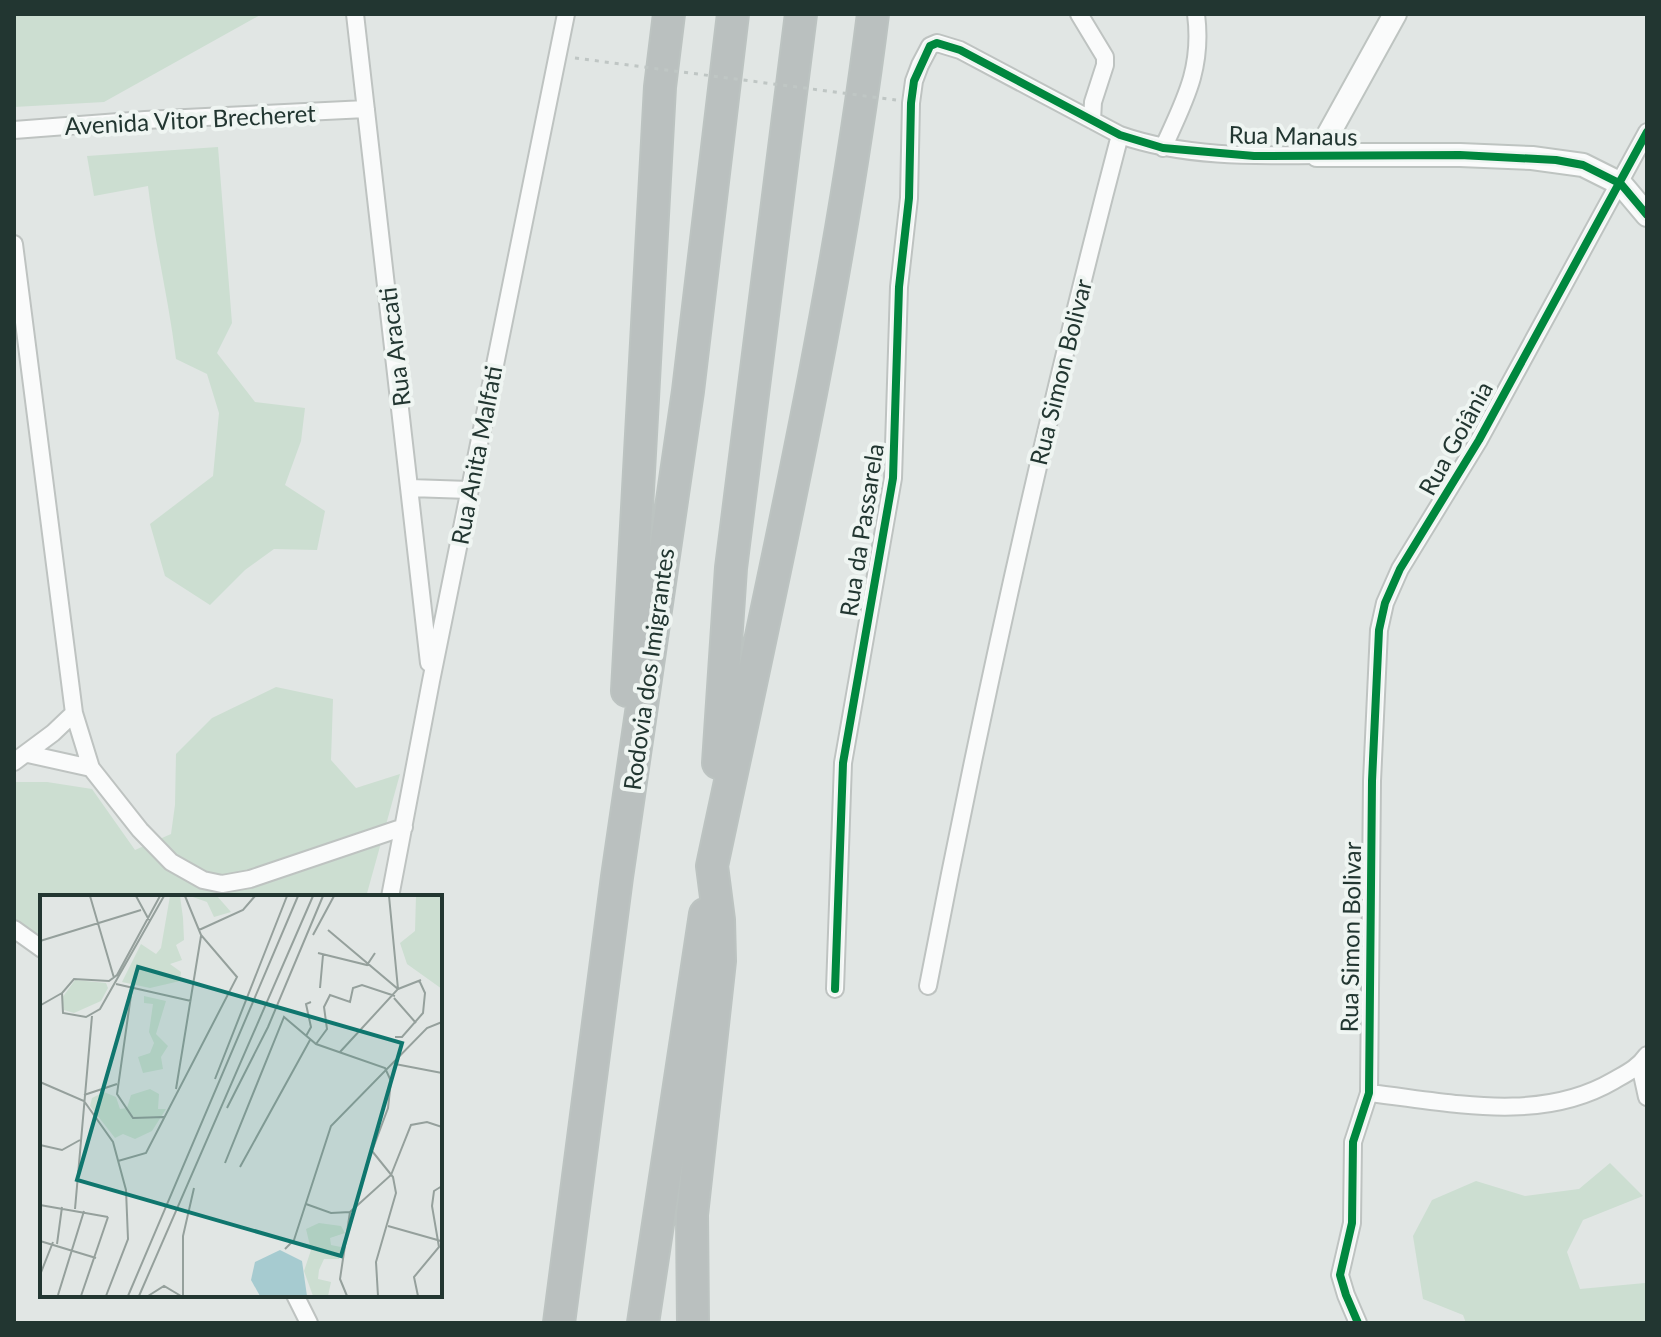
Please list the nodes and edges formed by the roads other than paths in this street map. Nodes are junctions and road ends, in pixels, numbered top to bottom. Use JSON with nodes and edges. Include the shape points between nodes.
{"nodes":[{"id":1,"x":355,"y":14,"type":"edge"},
{"id":2,"x":566,"y":14,"type":"edge"},
{"id":3,"x":669,"y":14,"type":"edge"},
{"id":4,"x":733,"y":14,"type":"edge"},
{"id":5,"x":801,"y":14,"type":"edge"},
{"id":6,"x":873,"y":14,"type":"edge"},
{"id":7,"x":1079,"y":14,"type":"edge"},
{"id":8,"x":1196,"y":14,"type":"edge"},
{"id":9,"x":1395,"y":14,"type":"edge"},
{"id":10,"x":944,"y":44,"type":"joint"},
{"id":11,"x":366,"y":109,"type":"junction"},
{"id":12,"x":1092,"y":120,"type":"junction"},
{"id":13,"x":14,"y":130,"type":"edge"},
{"id":14,"x":1647,"y":134,"type":"edge"},
{"id":15,"x":1120,"y":135,"type":"junction"},
{"id":16,"x":1163,"y":148,"type":"junction"},
{"id":17,"x":1317,"y":155,"type":"junction"},
{"id":18,"x":1621,"y":184,"type":"junction"},
{"id":19,"x":1647,"y":215,"type":"edge"},
{"id":20,"x":14,"y":244,"type":"edge"},
{"id":21,"x":410,"y":488,"type":"junction"},
{"id":22,"x":469,"y":490,"type":"junction"},
{"id":23,"x":431,"y":681,"type":"junction"},
{"id":24,"x":74,"y":713,"type":"junction"},
{"id":25,"x":21,"y":758,"type":"edge"},
{"id":26,"x":91,"y":768,"type":"junction"},
{"id":27,"x":1372,"y":781,"type":"joint"},
{"id":28,"x":404,"y":827,"type":"junction"},
{"id":29,"x":712,"y":866,"type":"junction"},
{"id":30,"x":617,"y":877,"type":"junction"},
{"id":31,"x":390,"y":895,"type":"edge"},
{"id":32,"x":14,"y":929,"type":"edge"},
{"id":33,"x":40,"y":948,"type":"edge"},
{"id":34,"x":928,"y":986,"type":"dead end"},
{"id":35,"x":835,"y":989,"type":"dead end"},
{"id":36,"x":1644,"y":1060,"type":"edge"},
{"id":37,"x":1369,"y":1093,"type":"junction"},
{"id":38,"x":1647,"y":1097,"type":"edge"},
{"id":39,"x":296,"y":1297,"type":"edge"},
{"id":40,"x":309,"y":1323,"type":"edge"},
{"id":41,"x":559,"y":1323,"type":"edge"},
{"id":42,"x":643,"y":1323,"type":"edge"},
{"id":43,"x":693,"y":1323,"type":"edge"},
{"id":44,"x":1358,"y":1323,"type":"edge"}],
"edges":[{"from":1,"to":11,"type":"street","name":"Rua Aracati"},
{"from":2,"to":22,"type":"street","name":"Rua Anita Malfati"},
{"from":3,"to":30,"type":"highway","via":[[655,167]]},
{"from":4,"to":30,"type":"highway","name":"Rodovia dos Imigrantes","via":[[688,391]]},
{"from":5,"to":29,"type":"highway","via":[[731,568]]},
{"from":6,"to":29,"type":"highway","via":[[859,132],[799,457]]},
{"from":7,"to":12,"type":"street","via":[[1105,57]]},
{"from":8,"to":16,"type":"street","via":[[1198,57]]},
{"from":9,"to":17,"type":"street"},
{"from":10,"to":12,"type":"street","name":"Rua Manaus"},
{"from":10,"to":35,"type":"street","name":"Rua da Passarela","via":[[926,51],[911,103],[893,478],[843,763]]},
{"from":11,"to":13,"type":"street","name":"Avenida Vitor Brecheret"},
{"from":11,"to":21,"type":"street","name":"Rua Aracati"},
{"from":12,"to":15,"type":"street","name":"Rua Manaus"},
{"from":14,"to":18,"type":"street","name":"Rua Goiânia"},
{"from":15,"to":16,"type":"street","name":"Rua Manaus"},
{"from":15,"to":34,"type":"street","name":"Rua Simon Bolivar","via":[[1018,543]]},
{"from":16,"to":17,"type":"street","name":"Rua Manaus"},
{"from":17,"to":18,"type":"street","name":"Rua Manaus","via":[[1556,160],[1583,165]]},
{"from":18,"to":19,"type":"street","name":"Rua Manaus"},
{"from":18,"to":27,"type":"street","name":"Rua Goiânia","via":[[1385,603]]},
{"from":20,"to":24,"type":"street"},
{"from":21,"to":22,"type":"street"},
{"from":21,"to":23,"type":"street","name":"Rua Aracati"},
{"from":22,"to":23,"type":"street","name":"Rua Anita Malfati"},
{"from":23,"to":28,"type":"street","name":"Rua Anita Malfati"},
{"from":24,"to":25,"type":"street"},
{"from":24,"to":26,"type":"street"},
{"from":25,"to":26,"type":"street"},
{"from":26,"to":28,"type":"street","via":[[171,862],[222,884],[280,871]]},
{"from":27,"to":37,"type":"street","name":"Rua Simon Bolivar"},
{"from":28,"to":31,"type":"street","name":"Rua Anita Malfati"},
{"from":29,"to":42,"type":"highway"},
{"from":29,"to":43,"type":"highway","via":[[720,961],[692,1215]]},
{"from":30,"to":41,"type":"highway","name":"Rodovia dos Imigrantes"},
{"from":32,"to":33,"type":"street"},
{"from":36,"to":37,"type":"street","via":[[1602,1087],[1534,1106],[1487,1107]]},
{"from":36,"to":38,"type":"street"},
{"from":37,"to":44,"type":"street","name":"Rua Simon Bolivar","via":[[1353,1142],[1352,1223],[1340,1275]]},
{"from":39,"to":40,"type":"street"}]}
